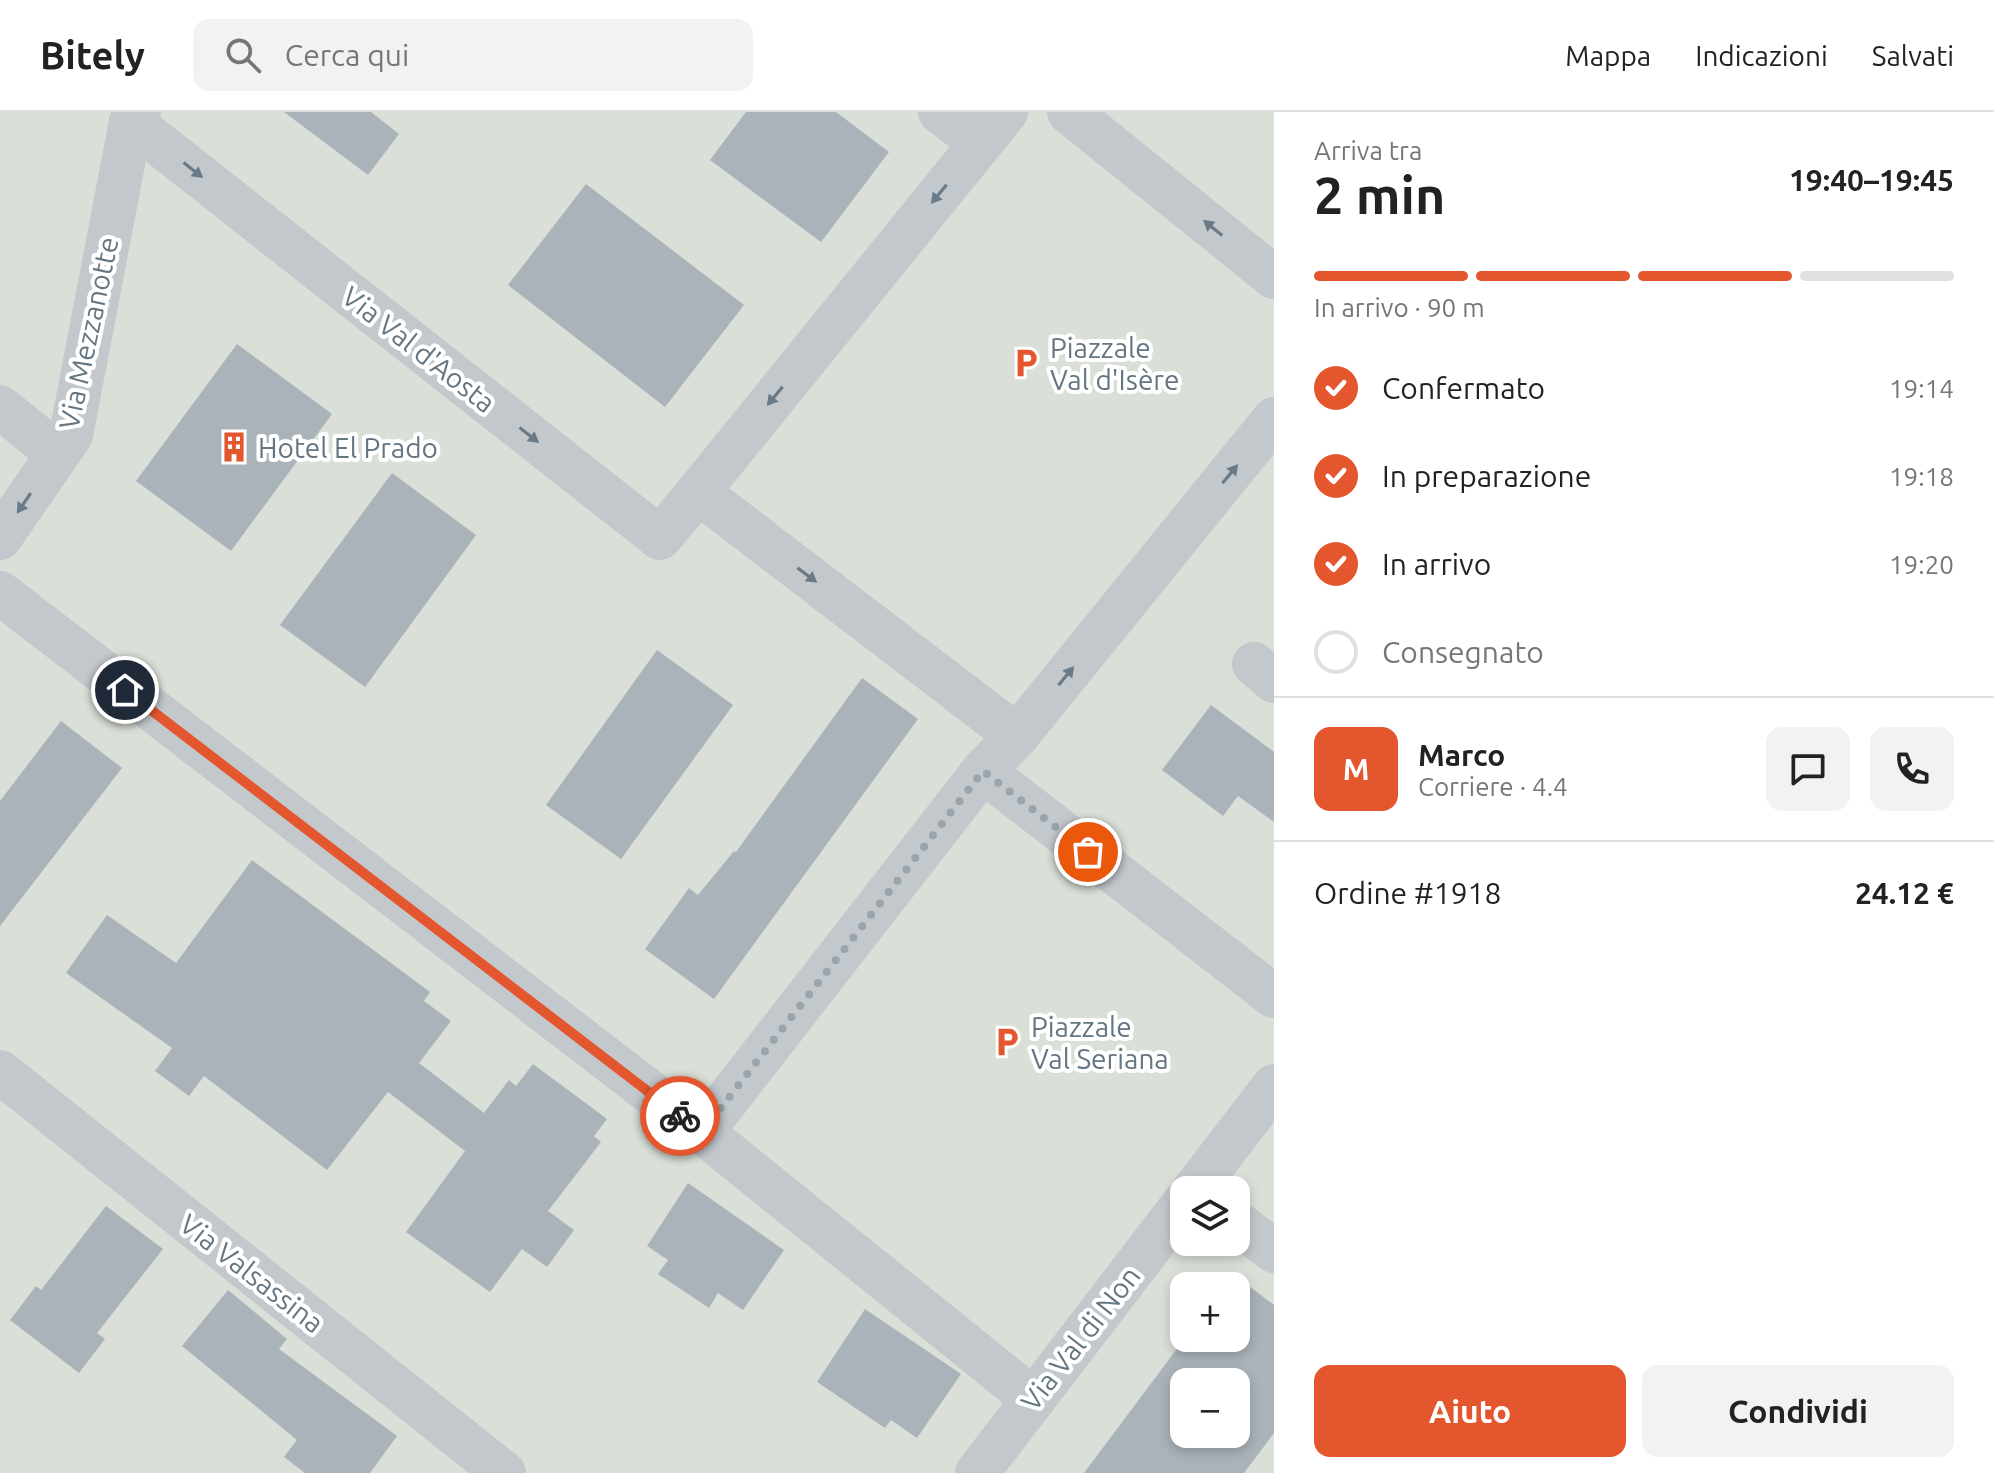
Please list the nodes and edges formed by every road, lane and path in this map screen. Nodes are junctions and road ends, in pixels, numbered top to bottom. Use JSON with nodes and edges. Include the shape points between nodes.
{"nodes":[{"id":1,"x":940,"y":112,"type":"edge"},
{"id":2,"x":1069,"y":112,"type":"edge"},
{"id":3,"x":135,"y":117,"type":"edge"},
{"id":4,"x":993,"y":127,"type":"edge"},
{"id":5,"x":1274,"y":277,"type":"edge"},
{"id":6,"x":0,"y":407,"type":"edge"},
{"id":7,"x":1274,"y":419,"type":"edge"},
{"id":8,"x":57,"y":453,"type":"junction"},
{"id":9,"x":698,"y":492,"type":"junction"},
{"id":10,"x":0,"y":538,"type":"edge"},
{"id":11,"x":0,"y":593,"type":"edge"},
{"id":12,"x":1017,"y":736,"type":"junction"},
{"id":13,"x":983,"y":771,"type":"junction"},
{"id":14,"x":1274,"y":996,"type":"edge"},
{"id":15,"x":0,"y":1072,"type":"edge"},
{"id":16,"x":1274,"y":1086,"type":"edge"},
{"id":17,"x":702,"y":1132,"type":"junction"},
{"id":18,"x":1205,"y":1176,"type":"edge"},
{"id":19,"x":1170,"y":1221,"type":"edge"},
{"id":20,"x":1250,"y":1233,"type":"edge"},
{"id":21,"x":1274,"y":1251,"type":"edge"},
{"id":22,"x":1033,"y":1399,"type":"junction"},
{"id":23,"x":504,"y":1473,"type":"edge"},
{"id":24,"x":977,"y":1473,"type":"edge"}],
"edges":[{"from":1,"to":4,"type":"street"},
{"from":5,"to":2,"type":"street","one_way":true},
{"from":3,"to":8,"type":"street","name":"Via Mezzanotte","via":[[71,435]]},
{"from":3,"to":9,"type":"street","name":"Via Val d'Aosta","one_way":true,"via":[[660,538]]},
{"from":4,"to":9,"type":"street","one_way":true},
{"from":6,"to":8,"type":"street"},
{"from":12,"to":7,"type":"street","one_way":true},
{"from":8,"to":10,"type":"street","name":"Via Mezzanotte","one_way":true},
{"from":9,"to":12,"type":"street","one_way":true},
{"from":11,"to":17,"type":"street"},
{"from":12,"to":13,"type":"street"},
{"from":13,"to":14,"type":"street"},
{"from":13,"to":17,"type":"street"},
{"from":15,"to":23,"type":"street","name":"Via Valsassina"},
{"from":16,"to":18,"type":"street"},
{"from":17,"to":22,"type":"street"},
{"from":19,"to":22,"type":"street","name":"Via Val di Non"},
{"from":20,"to":21,"type":"street"},
{"from":22,"to":24,"type":"street","name":"Via Val di Non"}]}
